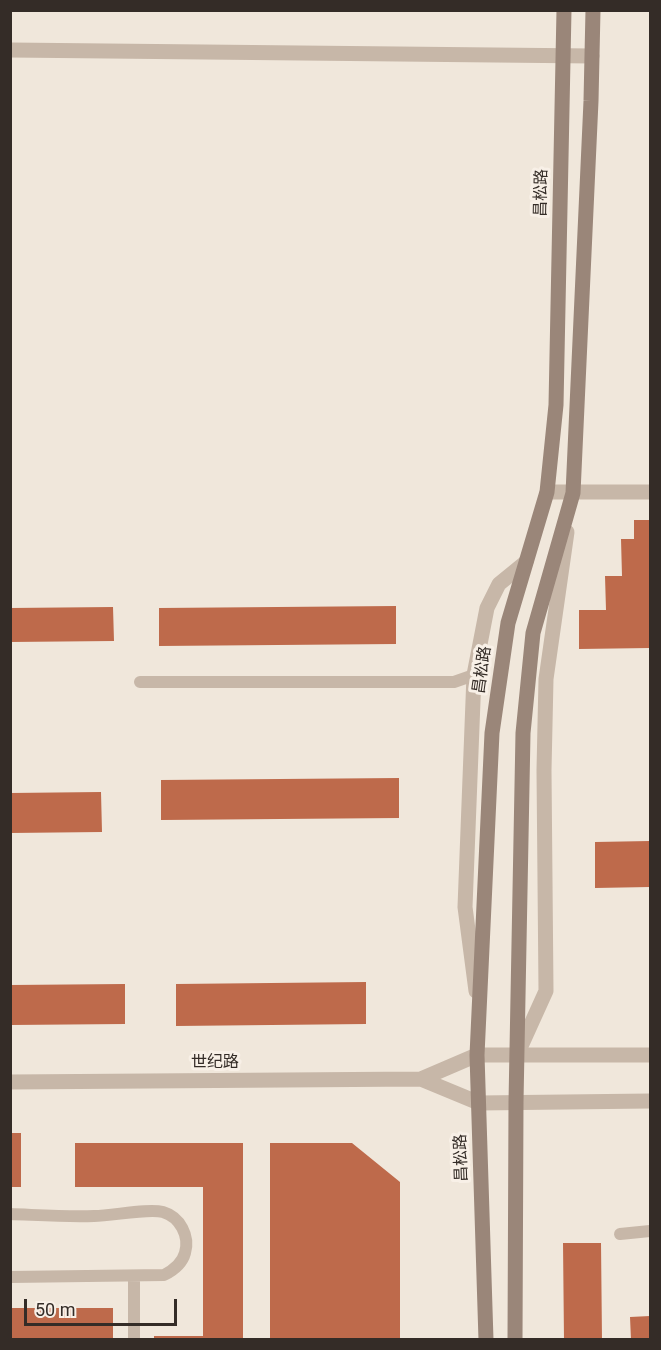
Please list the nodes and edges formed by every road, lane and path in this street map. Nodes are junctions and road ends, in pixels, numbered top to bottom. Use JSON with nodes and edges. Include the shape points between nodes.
{"nodes":[{"id":1,"x":564,"y":10,"type":"edge"},
{"id":2,"x":593,"y":10,"type":"edge"},
{"id":3,"x":10,"y":50,"type":"edge"},
{"id":4,"x":562,"y":56,"type":"junction"},
{"id":5,"x":592,"y":56,"type":"junction"},
{"id":6,"x":547,"y":492,"type":"junction"},
{"id":7,"x":651,"y":492,"type":"edge"},
{"id":8,"x":573,"y":493,"type":"junction"},
{"id":9,"x":526,"y":562,"type":"junction"},
{"id":10,"x":474,"y":675,"type":"junction"},
{"id":11,"x":140,"y":682,"type":"dead end"},
{"id":12,"x":479,"y":1014,"type":"junction"},
{"id":13,"x":477,"y":1055,"type":"junction"},
{"id":14,"x":517,"y":1055,"type":"junction"},
{"id":15,"x":651,"y":1055,"type":"edge"},
{"id":16,"x":421,"y":1079,"type":"junction"},
{"id":17,"x":10,"y":1082,"type":"edge"},
{"id":18,"x":651,"y":1101,"type":"edge"},
{"id":19,"x":516,"y":1102,"type":"junction"},
{"id":20,"x":479,"y":1103,"type":"junction"},
{"id":21,"x":10,"y":1214,"type":"edge"},
{"id":22,"x":651,"y":1232,"type":"edge"},
{"id":23,"x":620,"y":1234,"type":"dead end"},
{"id":24,"x":134,"y":1276,"type":"junction"},
{"id":25,"x":10,"y":1277,"type":"edge"},
{"id":26,"x":134,"y":1340,"type":"edge"},
{"id":27,"x":486,"y":1340,"type":"edge"},
{"id":28,"x":515,"y":1340,"type":"edge"}],
"edges":[{"from":1,"to":4,"type":"main road","name":"昌松路"},
{"from":2,"to":5,"type":"main road"},
{"from":3,"to":4,"type":"street"},
{"from":4,"to":5,"type":"street"},
{"from":4,"to":6,"type":"main road","name":"昌松路","via":[[556,405]]},
{"from":5,"to":8,"type":"main road"},
{"from":6,"to":8,"type":"street"},
{"from":6,"to":9,"type":"main road","name":"昌松路"},
{"from":7,"to":8,"type":"street"},
{"from":8,"to":14,"type":"main road","via":[[533,633],[523,733]]},
{"from":8,"to":14,"type":"street","via":[[546,679],[546,991]]},
{"from":9,"to":10,"type":"street","via":[[499,584],[487,608]]},
{"from":9,"to":12,"type":"main road","name":"昌松路","via":[[508,623],[492,733]]},
{"from":10,"to":11,"type":"lane","via":[[454,682]]},
{"from":10,"to":12,"type":"street","via":[[465,907]]},
{"from":12,"to":13,"type":"main road","name":"昌松路"},
{"from":13,"to":14,"type":"street","name":"世纪路"},
{"from":13,"to":16,"type":"street","name":"世纪路"},
{"from":13,"to":20,"type":"main road","name":"昌松路"},
{"from":14,"to":15,"type":"street","name":"世纪路"},
{"from":14,"to":19,"type":"main road"},
{"from":16,"to":17,"type":"street","name":"世纪路"},
{"from":16,"to":20,"type":"street","name":"世纪路"},
{"from":18,"to":19,"type":"street","name":"世纪路"},
{"from":19,"to":20,"type":"street","name":"世纪路"},
{"from":19,"to":28,"type":"main road"},
{"from":20,"to":27,"type":"main road","name":"昌松路"},
{"from":21,"to":24,"type":"lane","via":[[169,1214],[185,1235],[187,1244],[182,1261],[164,1275]]},
{"from":22,"to":23,"type":"lane"},
{"from":24,"to":25,"type":"lane"},
{"from":24,"to":26,"type":"lane"}]}
